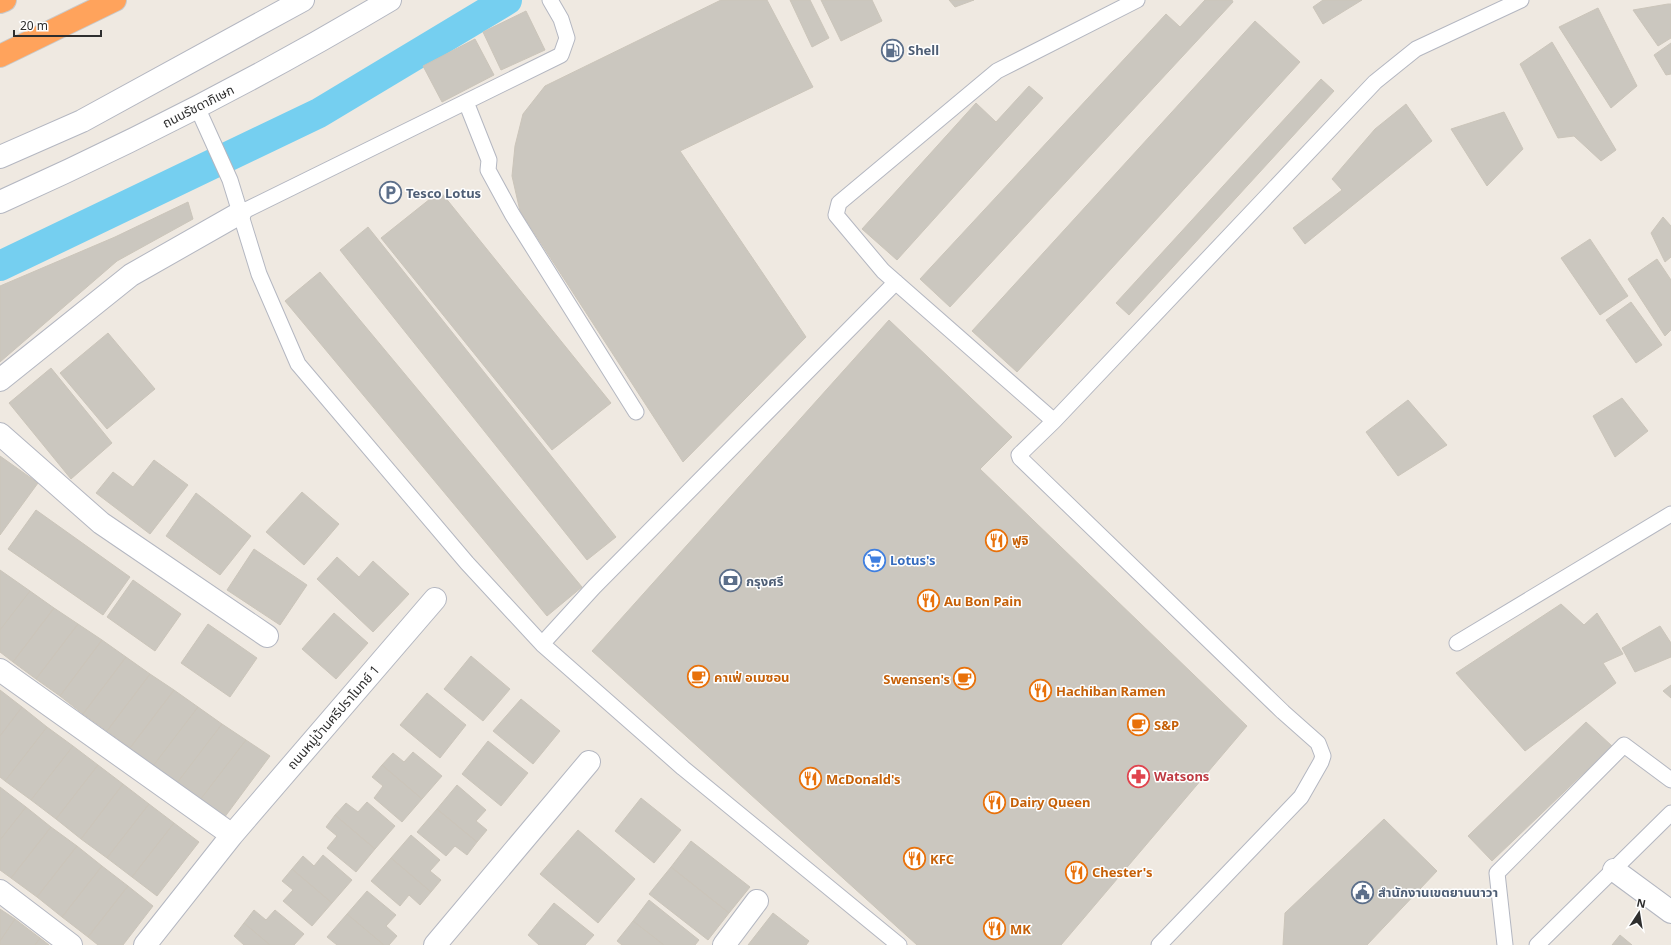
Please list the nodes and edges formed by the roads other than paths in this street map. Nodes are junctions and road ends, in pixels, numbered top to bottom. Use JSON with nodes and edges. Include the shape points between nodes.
{"nodes":[{"id":1,"x":5,"y":0,"type":"edge"},
{"id":2,"x":115,"y":0,"type":"edge"},
{"id":3,"x":303,"y":0,"type":"edge"},
{"id":4,"x":390,"y":0,"type":"edge"},
{"id":5,"x":550,"y":0,"type":"edge"},
{"id":6,"x":1137,"y":0,"type":"edge"},
{"id":7,"x":1521,"y":0,"type":"edge"},
{"id":8,"x":0,"y":2,"type":"edge"},
{"id":9,"x":5,"y":55,"type":"edge"},
{"id":10,"x":466,"y":102,"type":"junction"},
{"id":11,"x":197,"y":108,"type":"junction"},
{"id":12,"x":0,"y":157,"type":"edge"},
{"id":13,"x":0,"y":202,"type":"edge"},
{"id":14,"x":240,"y":212,"type":"junction"},
{"id":15,"x":896,"y":282,"type":"junction"},
{"id":16,"x":0,"y":380,"type":"edge"},
{"id":17,"x":636,"y":412,"type":"dead end"},
{"id":18,"x":1054,"y":421,"type":"junction"},
{"id":19,"x":0,"y":434,"type":"edge"},
{"id":20,"x":1671,"y":514,"type":"edge"},
{"id":21,"x":435,"y":599,"type":"dead end"},
{"id":22,"x":268,"y":636,"type":"dead end"},
{"id":23,"x":1457,"y":643,"type":"dead end"},
{"id":24,"x":542,"y":644,"type":"junction"},
{"id":25,"x":0,"y":670,"type":"edge"},
{"id":26,"x":589,"y":762,"type":"dead end"},
{"id":27,"x":1671,"y":780,"type":"edge"},
{"id":28,"x":1671,"y":813,"type":"edge"},
{"id":29,"x":232,"y":835,"type":"junction"},
{"id":30,"x":1614,"y":870,"type":"junction"},
{"id":31,"x":0,"y":891,"type":"edge"},
{"id":32,"x":757,"y":901,"type":"dead end"},
{"id":33,"x":1671,"y":912,"type":"edge"},
{"id":34,"x":71,"y":945,"type":"edge"},
{"id":35,"x":146,"y":945,"type":"edge"},
{"id":36,"x":436,"y":945,"type":"edge"},
{"id":37,"x":724,"y":945,"type":"edge"},
{"id":38,"x":899,"y":945,"type":"edge"},
{"id":39,"x":1159,"y":945,"type":"edge"},
{"id":40,"x":1505,"y":945,"type":"edge"},
{"id":41,"x":1537,"y":945,"type":"edge"}],
"edges":[{"from":1,"to":8,"type":"highway"},
{"from":2,"to":9,"type":"highway"},
{"from":3,"to":12,"type":"street","via":[[82,121]]},
{"from":4,"to":11,"type":"street","name":"ถนนรัชดาภิเษก","via":[[310,48]]},
{"from":5,"to":10,"type":"lane","via":[[562,19],[567,38],[561,55]]},
{"from":6,"to":15,"type":"lane","via":[[997,71],[839,203],[836,215],[883,271]]},
{"from":7,"to":18,"type":"lane","via":[[1416,49],[1375,82]]},
{"from":10,"to":14,"type":"lane"},
{"from":10,"to":17,"type":"lane","via":[[489,160],[488,170],[508,208]]},
{"from":11,"to":13,"type":"street","name":"ถนนรัชดาภิเษก","via":[[74,169]]},
{"from":11,"to":14,"type":"lane","via":[[230,180]]},
{"from":14,"to":16,"type":"street","via":[[131,275]]},
{"from":14,"to":24,"type":"lane","via":[[259,274],[298,364],[467,563]]},
{"from":15,"to":18,"type":"lane"},
{"from":15,"to":24,"type":"lane"},
{"from":18,"to":39,"type":"lane","via":[[1019,455],[1020,458],[1318,743],[1322,750],[1321,762],[1301,797]]},
{"from":19,"to":22,"type":"street","via":[[101,523]]},
{"from":20,"to":23,"type":"lane"},
{"from":21,"to":29,"type":"street","name":"ถนนหมู่บ้านศรีปราโมทย์ 1"},
{"from":24,"to":38,"type":"lane","via":[[683,768]]},
{"from":25,"to":29,"type":"street"},
{"from":26,"to":36,"type":"street"},
{"from":27,"to":40,"type":"lane","via":[[1624,745],[1497,873]]},
{"from":28,"to":30,"type":"lane"},
{"from":29,"to":35,"type":"street","name":"ถนนหมู่บ้านศรีปราโมทย์ 1"},
{"from":30,"to":33,"type":"street"},
{"from":30,"to":41,"type":"lane"},
{"from":31,"to":34,"type":"street"},
{"from":32,"to":37,"type":"street"}]}
